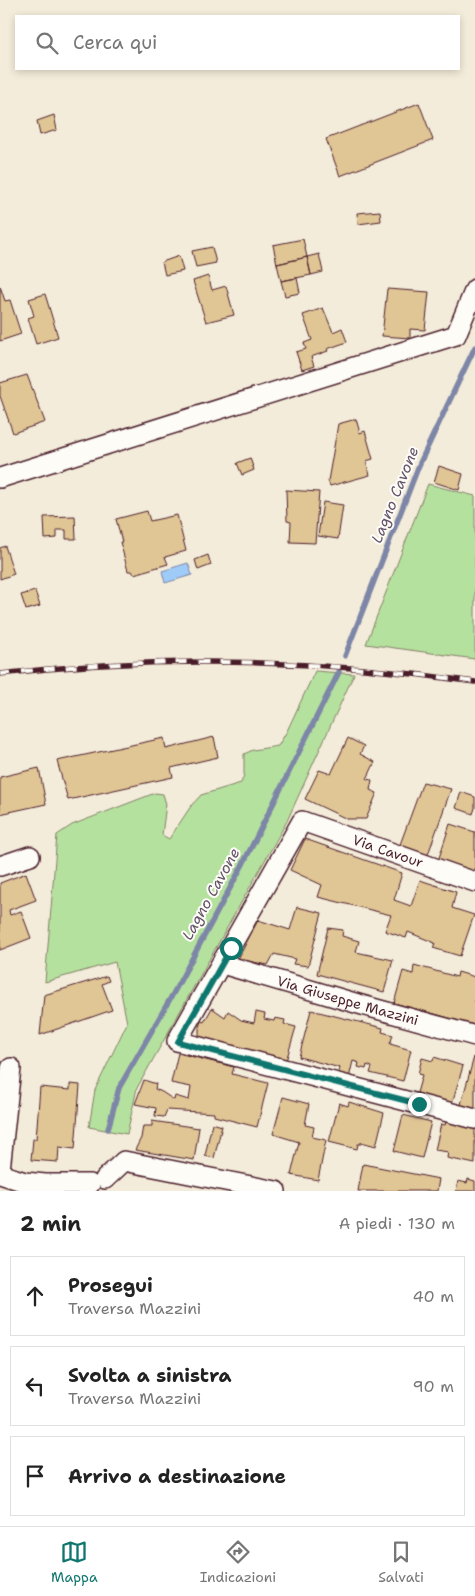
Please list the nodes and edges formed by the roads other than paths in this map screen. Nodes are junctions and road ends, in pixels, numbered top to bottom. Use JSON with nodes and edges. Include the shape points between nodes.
{"nodes":[{"id":1,"x":475,"y":289,"type":"edge"},
{"id":2,"x":0,"y":478,"type":"edge"},
{"id":3,"x":30,"y":856,"type":"dead end"},
{"id":4,"x":0,"y":866,"type":"edge"},
{"id":5,"x":475,"y":882,"type":"edge"},
{"id":6,"x":222,"y":964,"type":"junction"},
{"id":7,"x":475,"y":1036,"type":"edge"},
{"id":8,"x":11,"y":1068,"type":"dead end"},
{"id":9,"x":475,"y":1119,"type":"edge"},
{"id":10,"x":0,"y":1172,"type":"edge"},
{"id":11,"x":45,"y":1188,"type":"edge"},
{"id":12,"x":98,"y":1188,"type":"edge"},
{"id":13,"x":276,"y":1191,"type":"edge"}],
"edges":[{"from":1,"to":2,"type":"street","via":[[456,335]]},
{"from":3,"to":4,"type":"street"},
{"from":5,"to":6,"type":"street","name":"Via Cavour","via":[[302,821]]},
{"from":6,"to":7,"type":"street","name":"Via Giuseppe Mazzini"},
{"from":6,"to":9,"type":"street","via":[[178,1042]]},
{"from":8,"to":10,"type":"street"},
{"from":10,"to":11,"type":"street"},
{"from":11,"to":12,"type":"street"},
{"from":12,"to":13,"type":"street","via":[[124,1161]]}]}
